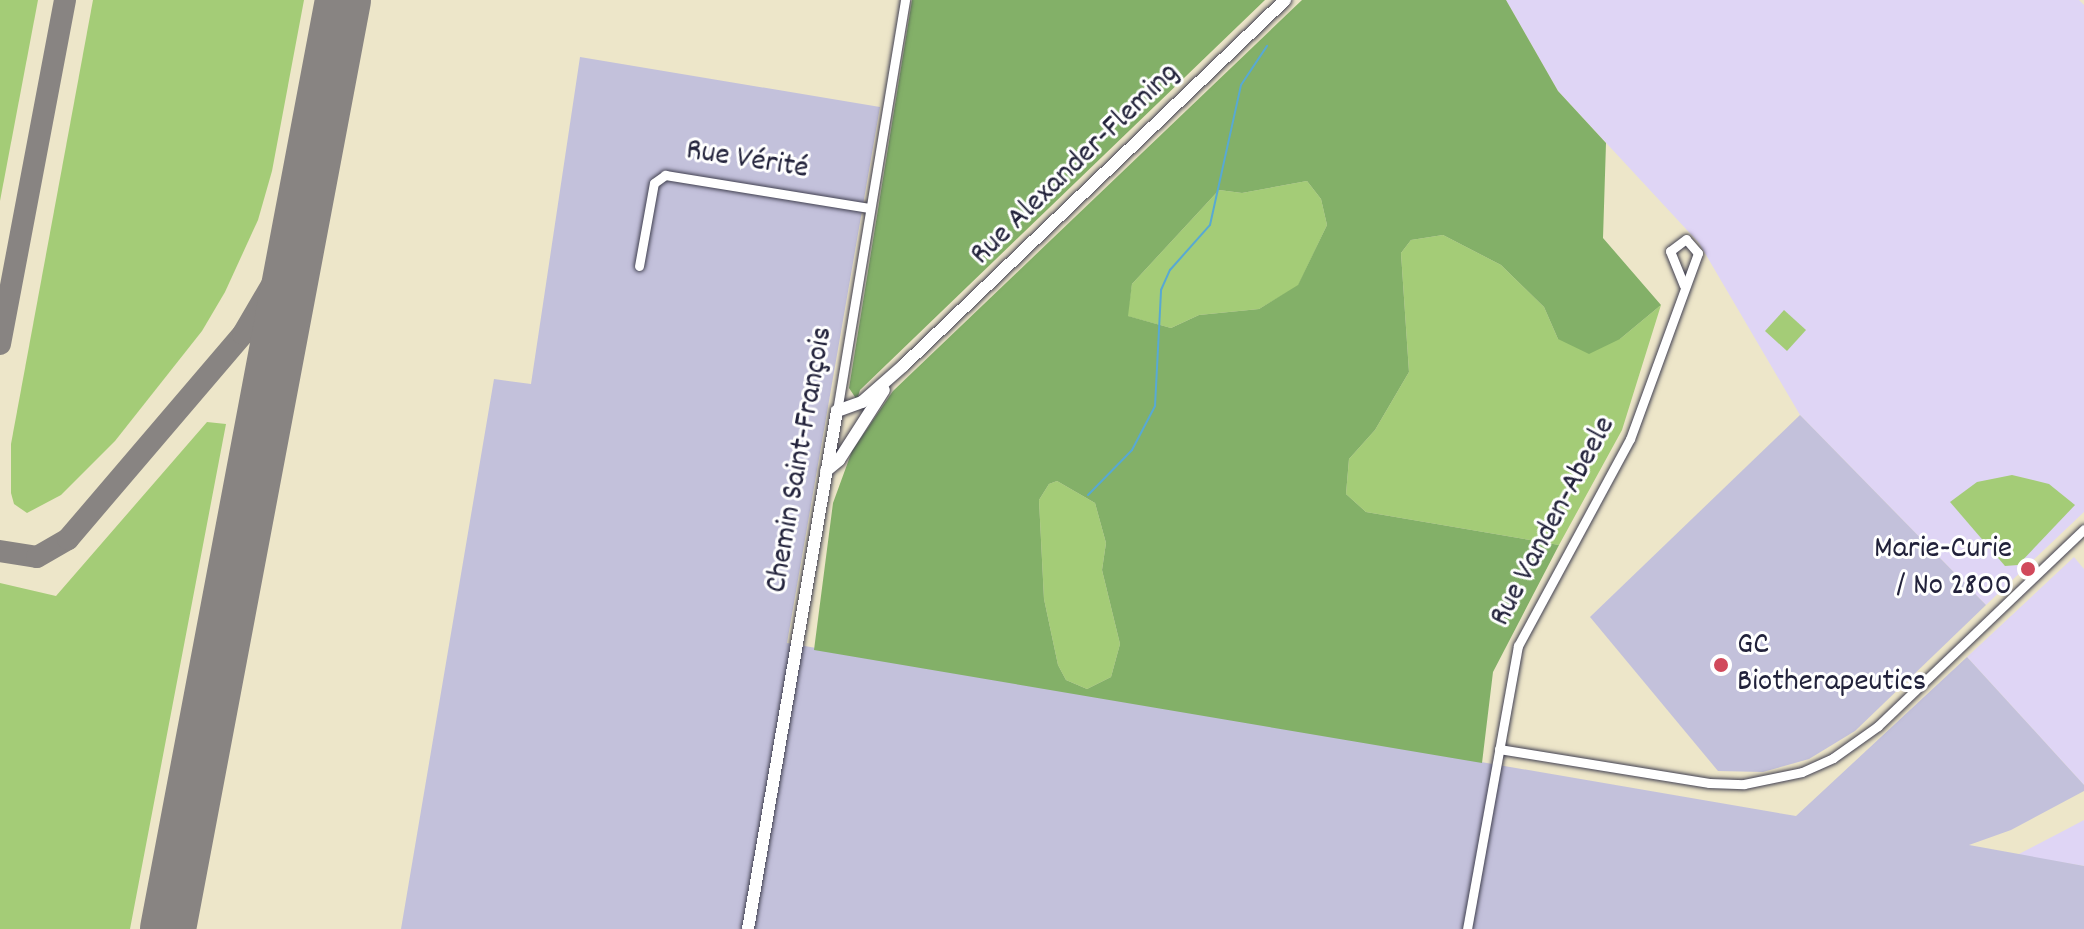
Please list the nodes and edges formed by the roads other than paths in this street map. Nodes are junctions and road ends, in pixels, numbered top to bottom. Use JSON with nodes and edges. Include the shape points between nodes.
{"nodes":[{"id":1,"x":905,"y":0,"type":"edge"},
{"id":2,"x":1285,"y":0,"type":"edge"},
{"id":3,"x":869,"y":208,"type":"junction"},
{"id":4,"x":639,"y":266,"type":"dead end"},
{"id":5,"x":1684,"y":285,"type":"junction"},
{"id":6,"x":903,"y":366,"type":"junction"},
{"id":7,"x":837,"y":411,"type":"junction"},
{"id":8,"x":826,"y":471,"type":"junction"},
{"id":9,"x":2084,"y":529,"type":"edge"},
{"id":10,"x":1499,"y":749,"type":"junction"},
{"id":11,"x":748,"y":929,"type":"edge"},
{"id":12,"x":1467,"y":929,"type":"edge"}],
"edges":[{"from":1,"to":3,"type":"street","name":"Chemin Saint-François"},
{"from":2,"to":6,"type":"street","name":"Rue Alexander-Fleming"},
{"from":3,"to":4,"type":"street","name":"Rue Vérité","via":[[665,175],[654,183]]},
{"from":3,"to":7,"type":"street","name":"Chemin Saint-François"},
{"from":5,"to":5,"type":"street","name":"Rue Vanden-Abeele","via":[[1698,253],[1681,239],[1670,251]]},
{"from":5,"to":10,"type":"street","name":"Rue Vanden-Abeele","via":[[1630,439],[1518,646]]},
{"from":6,"to":7,"type":"street","name":"Rue Alexander-Fleming","via":[[862,402]]},
{"from":6,"to":8,"type":"street","name":"Rue Alexander-Fleming"},
{"from":7,"to":8,"type":"street","name":"Chemin Saint-François"},
{"from":8,"to":11,"type":"street","name":"Chemin Saint-François"},
{"from":9,"to":10,"type":"street","via":[[1878,726],[1833,758],[1802,772],[1744,784],[1709,783]]},
{"from":10,"to":12,"type":"street","name":"Rue Vanden-Abeele"}]}
